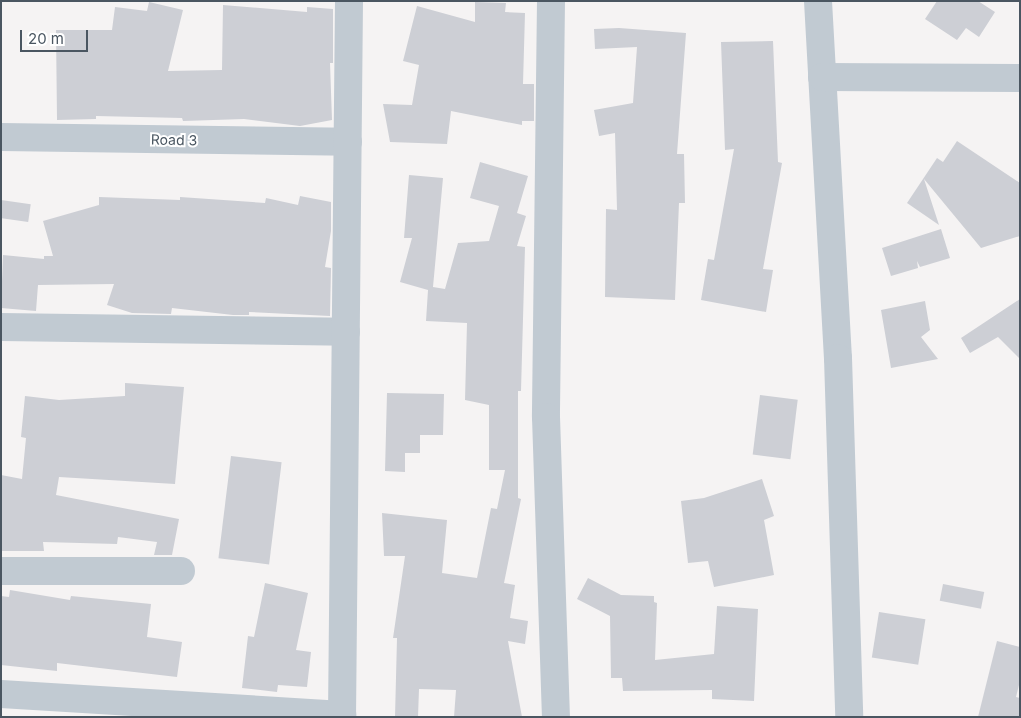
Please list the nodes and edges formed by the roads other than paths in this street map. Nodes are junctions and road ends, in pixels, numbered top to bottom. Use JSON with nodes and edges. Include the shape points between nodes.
{"nodes":[{"id":1,"x":349,"y":1,"type":"edge"},
{"id":2,"x":551,"y":1,"type":"edge"},
{"id":3,"x":818,"y":1,"type":"edge"},
{"id":4,"x":822,"y":77,"type":"junction"},
{"id":5,"x":1020,"y":78,"type":"edge"},
{"id":6,"x":1,"y":137,"type":"edge"},
{"id":7,"x":348,"y":142,"type":"junction"},
{"id":8,"x":1,"y":327,"type":"edge"},
{"id":9,"x":346,"y":332,"type":"junction"},
{"id":10,"x":1,"y":571,"type":"edge"},
{"id":11,"x":181,"y":571,"type":"dead end"},
{"id":12,"x":1,"y":694,"type":"edge"},
{"id":13,"x":342,"y":716,"type":"edge"},
{"id":14,"x":556,"y":717,"type":"edge"},
{"id":15,"x":849,"y":717,"type":"edge"}],
"edges":[{"from":1,"to":7,"type":"street"},
{"from":2,"to":14,"type":"street","via":[[546,418]]},
{"from":3,"to":4,"type":"street"},
{"from":4,"to":5,"type":"street"},
{"from":4,"to":15,"type":"street","via":[[838,358]]},
{"from":6,"to":7,"type":"street","name":"Road 3"},
{"from":7,"to":9,"type":"street"},
{"from":8,"to":9,"type":"street"},
{"from":9,"to":13,"type":"street"},
{"from":10,"to":11,"type":"street"},
{"from":12,"to":13,"type":"street"}]}
